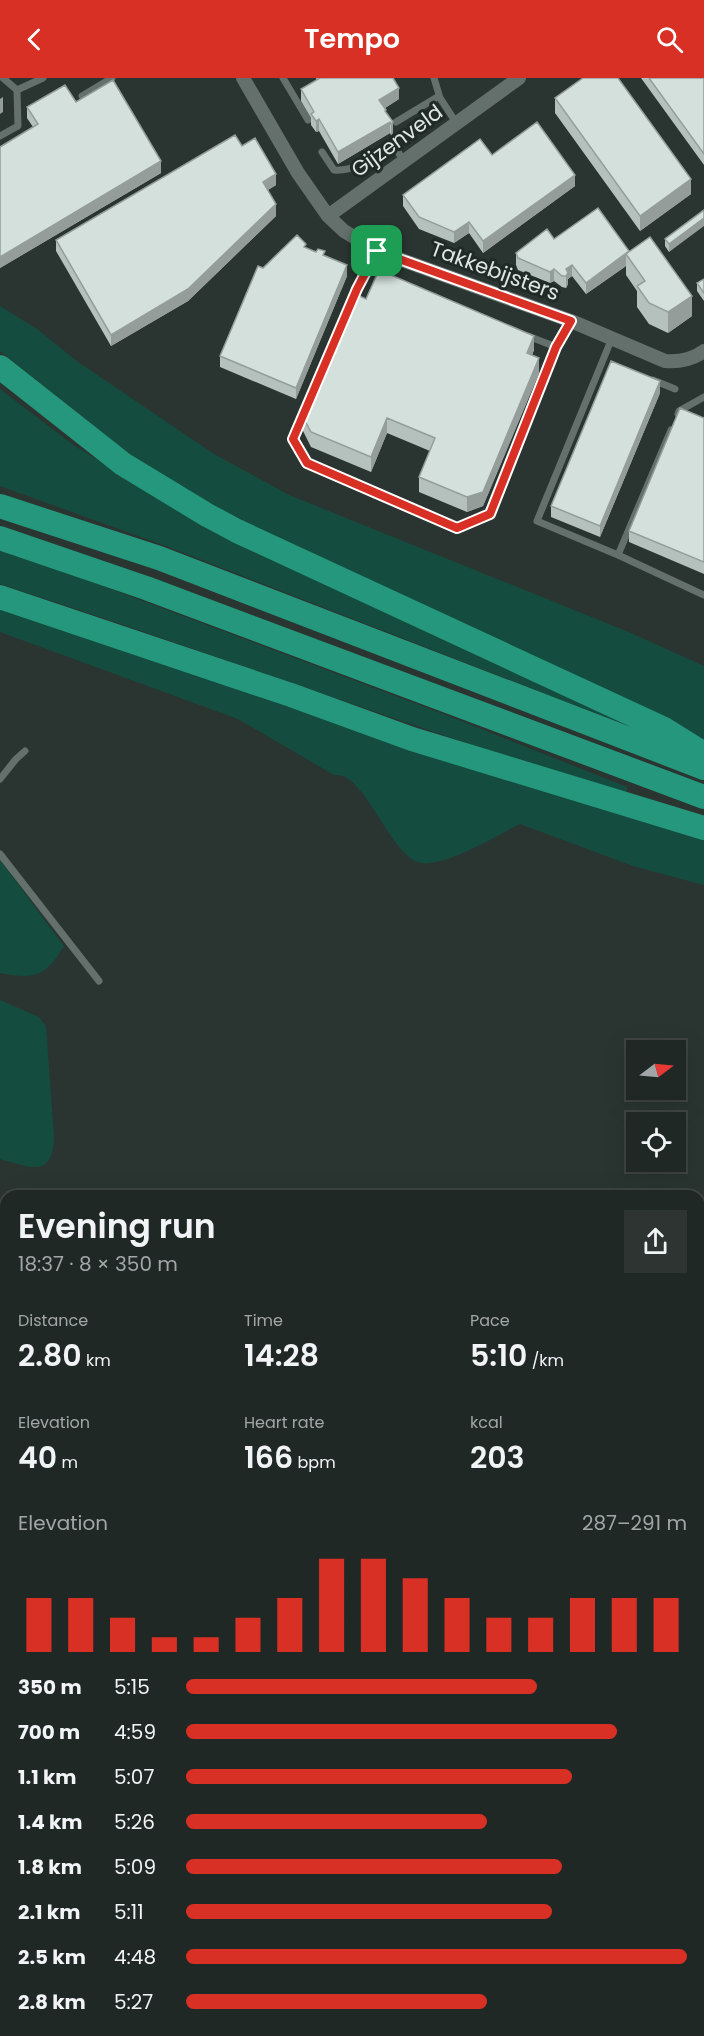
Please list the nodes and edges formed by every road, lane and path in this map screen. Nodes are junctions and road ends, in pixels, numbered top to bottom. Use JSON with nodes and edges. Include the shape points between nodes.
{"nodes":[{"id":1,"x":3,"y":78,"type":"edge"},
{"id":2,"x":43,"y":78,"type":"edge"},
{"id":3,"x":112,"y":78,"type":"edge"},
{"id":4,"x":243,"y":78,"type":"edge"},
{"id":5,"x":283,"y":78,"type":"edge"},
{"id":6,"x":434,"y":78,"type":"edge"},
{"id":7,"x":519,"y":78,"type":"edge"},
{"id":8,"x":17,"y":90,"type":"junction"},
{"id":9,"x":81,"y":96,"type":"edge"},
{"id":10,"x":439,"y":96,"type":"junction"},
{"id":11,"x":308,"y":120,"type":"dead end"},
{"id":12,"x":396,"y":122,"type":"dead end"},
{"id":13,"x":457,"y":123,"type":"junction"},
{"id":14,"x":0,"y":136,"type":"edge"},
{"id":15,"x":322,"y":152,"type":"dead end"},
{"id":16,"x":404,"y":161,"type":"junction"},
{"id":17,"x":328,"y":216,"type":"junction"},
{"id":18,"x":377,"y":251,"type":"junction"},
{"id":19,"x":368,"y":269,"type":"junction"},
{"id":20,"x":378,"y":273,"type":"edge"},
{"id":21,"x":571,"y":321,"type":"junction"},
{"id":22,"x":524,"y":334,"type":"edge"},
{"id":23,"x":612,"y":338,"type":"junction"},
{"id":24,"x":556,"y":347,"type":"junction"},
{"id":25,"x":704,"y":351,"type":"edge"},
{"id":26,"x":604,"y":359,"type":"junction"},
{"id":27,"x":614,"y":363,"type":"edge"},
{"id":28,"x":0,"y":367,"type":"edge"},
{"id":29,"x":645,"y":376,"type":"edge"},
{"id":30,"x":675,"y":389,"type":"dead end"},
{"id":31,"x":704,"y":397,"type":"edge"},
{"id":32,"x":0,"y":506,"type":"edge"},
{"id":33,"x":0,"y":538,"type":"edge"},
{"id":34,"x":618,"y":555,"type":"junction"},
{"id":35,"x":704,"y":595,"type":"edge"},
{"id":36,"x":0,"y":597,"type":"edge"},
{"id":37,"x":25,"y":751,"type":"dead end"},
{"id":38,"x":704,"y":754,"type":"edge"},
{"id":39,"x":704,"y":768,"type":"edge"},
{"id":40,"x":0,"y":779,"type":"edge"},
{"id":41,"x":704,"y":797,"type":"edge"},
{"id":42,"x":704,"y":828,"type":"edge"},
{"id":43,"x":0,"y":854,"type":"edge"},
{"id":44,"x":99,"y":981,"type":"dead end"}],
"edges":[{"from":1,"to":8,"type":"lane"},
{"from":2,"to":8,"type":"lane"},
{"from":3,"to":9,"type":"lane"},
{"from":4,"to":17,"type":"street","name":"Takkebijsters"},
{"from":5,"to":11,"type":"lane"},
{"from":6,"to":10,"type":"lane"},
{"from":7,"to":13,"type":"street","name":"Gijzenveld"},
{"from":8,"to":14,"type":"lane","via":[[18,126]]},
{"from":10,"to":12,"type":"lane"},
{"from":10,"to":13,"type":"lane"},
{"from":13,"to":16,"type":"street","name":"Gijzenveld"},
{"from":15,"to":16,"type":"lane","via":[[334,170],[341,171],[353,168],[392,143]]},
{"from":16,"to":17,"type":"street","name":"Gijzenveld"},
{"from":17,"to":18,"type":"street","name":"Takkebijsters"},
{"from":18,"to":19,"type":"lane"},
{"from":18,"to":21,"type":"street","name":"Takkebijsters"},
{"from":19,"to":20,"type":"lane"},
{"from":19,"to":24,"type":"lane","via":[[293,439],[307,463],[457,528],[490,514]]},
{"from":21,"to":23,"type":"street","name":"Takkebijsters"},
{"from":21,"to":24,"type":"lane"},
{"from":22,"to":24,"type":"lane"},
{"from":23,"to":25,"type":"street","name":"Takkebijsters","via":[[665,361],[687,360]]},
{"from":23,"to":26,"type":"lane"},
{"from":26,"to":27,"type":"lane"},
{"from":26,"to":34,"type":"lane","via":[[537,521]]},
{"from":28,"to":38,"type":"highway","via":[[123,464],[207,515],[664,729]]},
{"from":29,"to":30,"type":"lane"},
{"from":31,"to":34,"type":"lane","via":[[679,411]]},
{"from":32,"to":39,"type":"highway","via":[[159,558]]},
{"from":33,"to":41,"type":"highway","via":[[158,592]]},
{"from":34,"to":35,"type":"lane"},
{"from":36,"to":42,"type":"highway","via":[[412,739]]},
{"from":37,"to":40,"type":"lane"},
{"from":43,"to":44,"type":"lane"}]}
